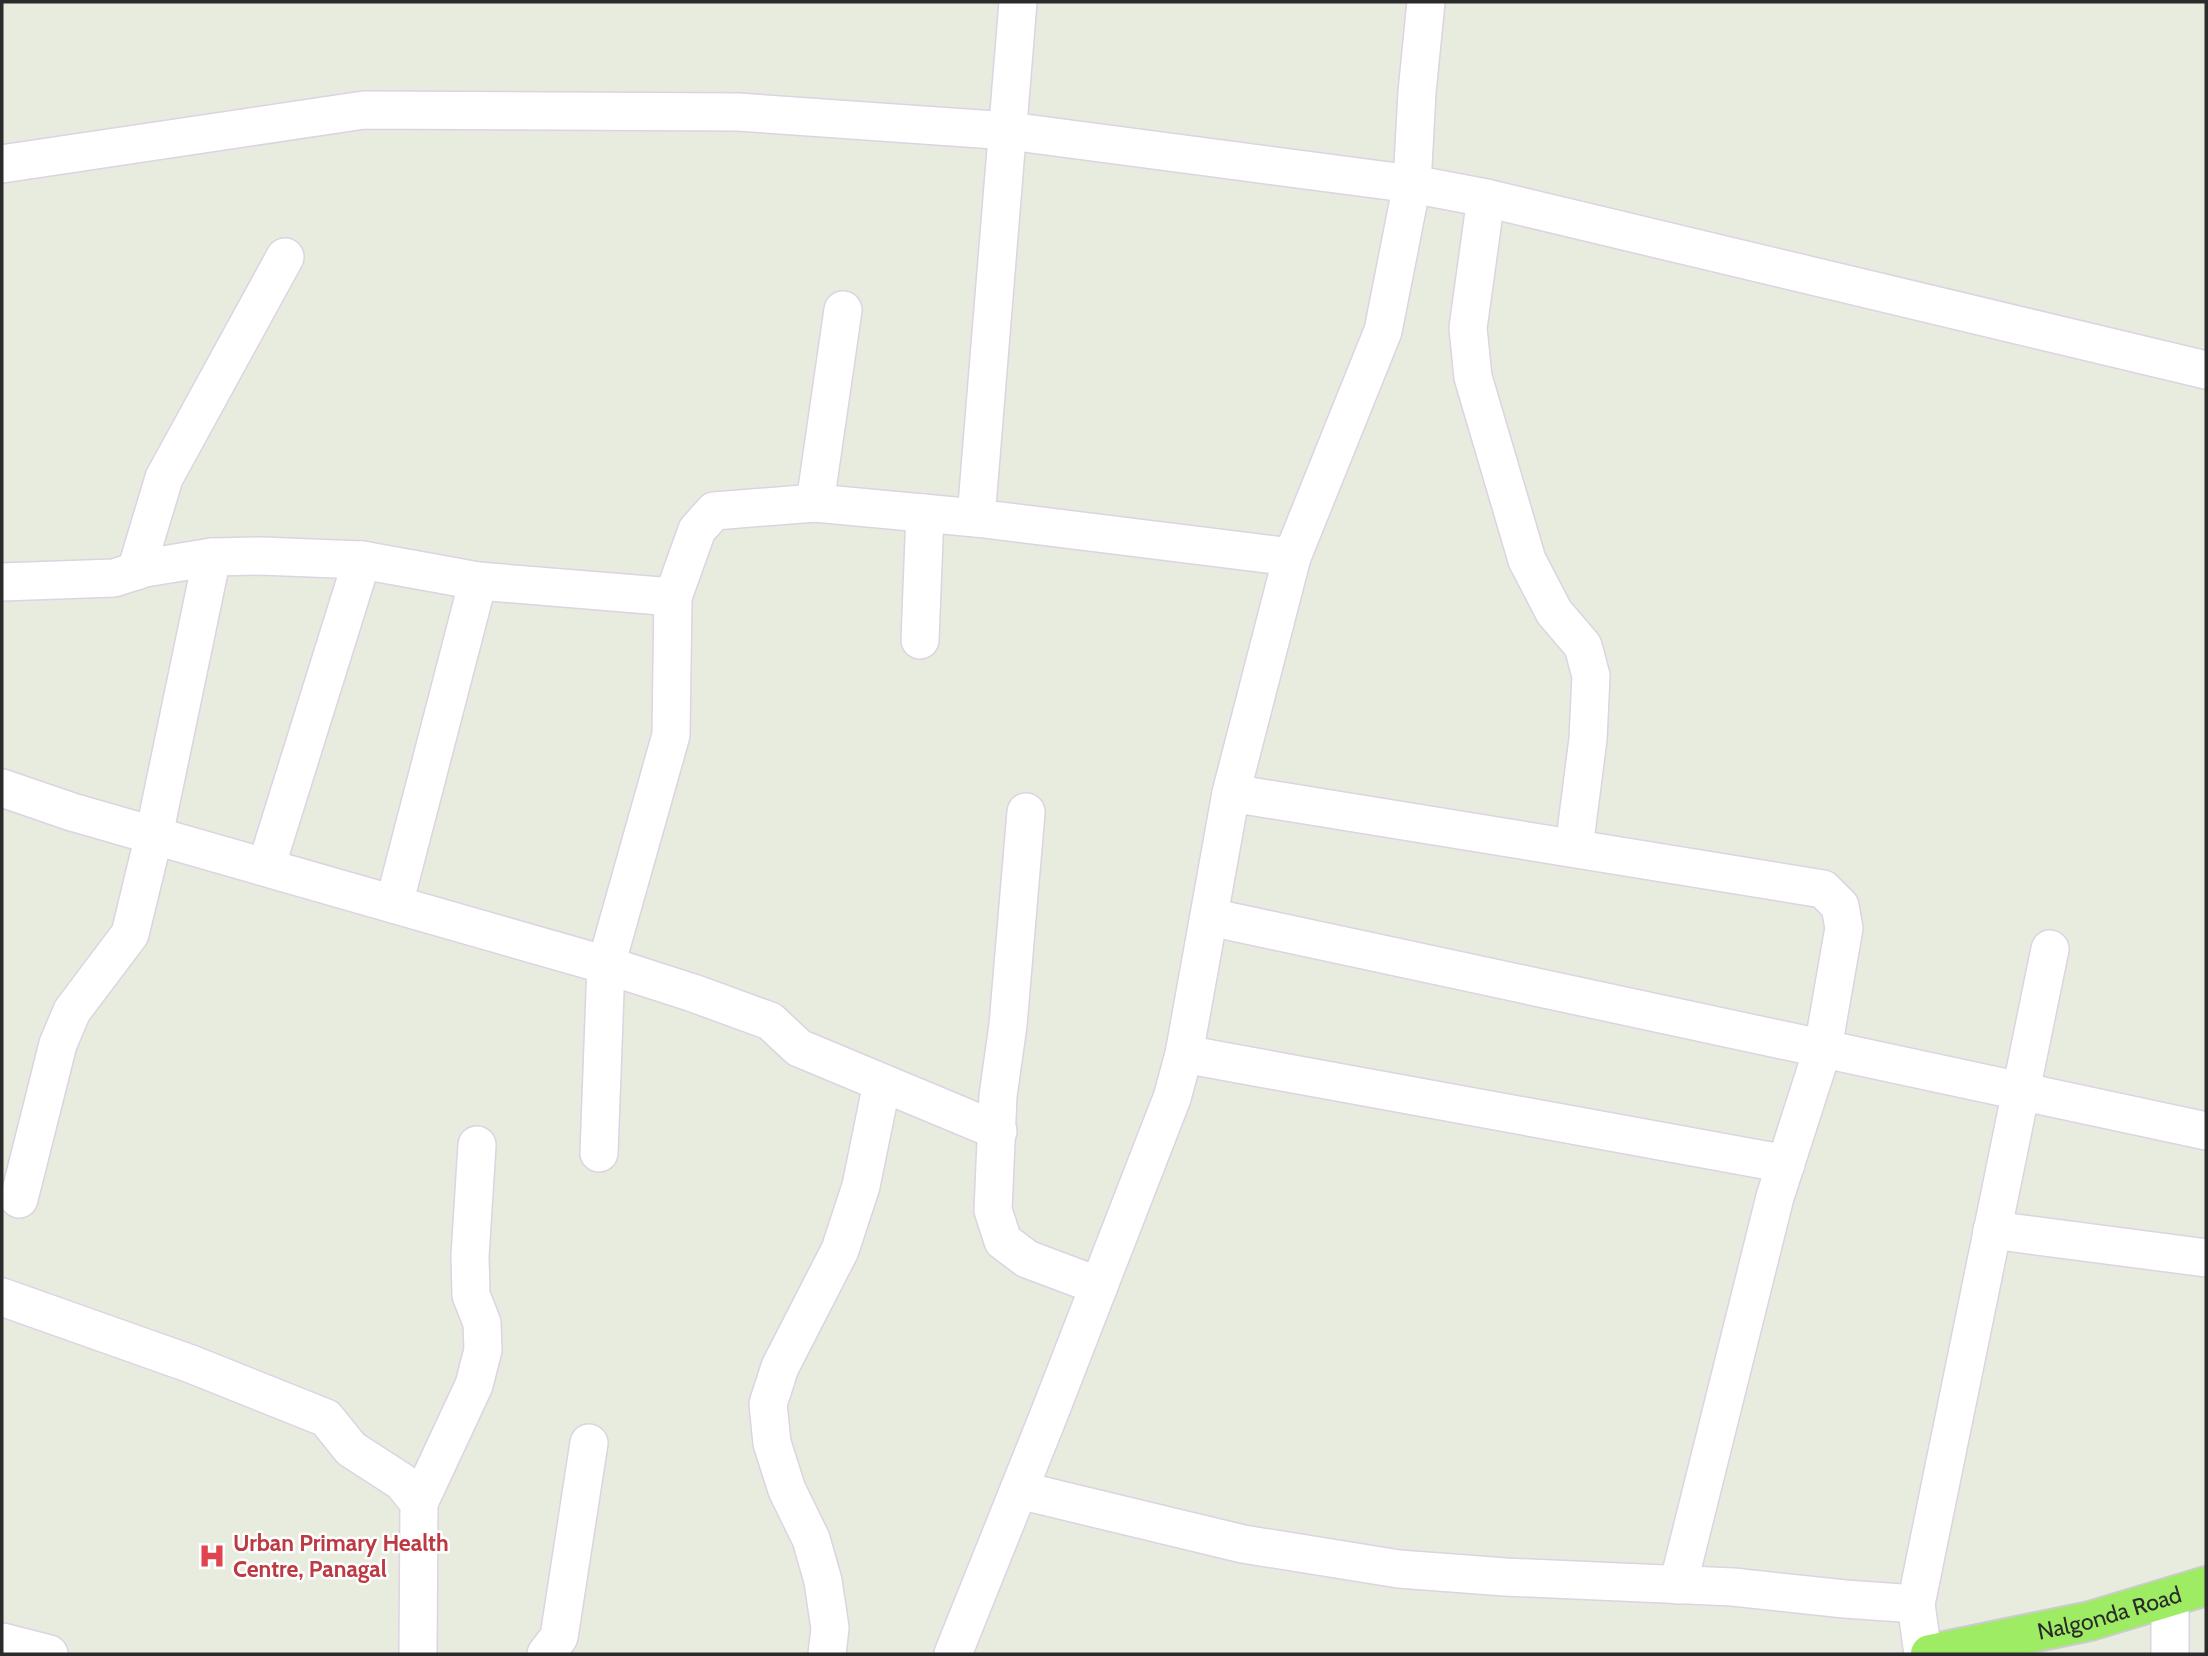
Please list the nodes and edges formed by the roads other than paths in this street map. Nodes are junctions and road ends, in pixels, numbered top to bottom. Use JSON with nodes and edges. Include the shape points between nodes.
{"nodes":[{"id":1,"x":1018,"y":2,"type":"edge"},
{"id":2,"x":1426,"y":2,"type":"edge"},
{"id":3,"x":1009,"y":131,"type":"junction"},
{"id":4,"x":2,"y":164,"type":"edge"},
{"id":5,"x":1412,"y":184,"type":"junction"},
{"id":6,"x":1486,"y":198,"type":"junction"},
{"id":7,"x":285,"y":257,"type":"dead end"},
{"id":8,"x":843,"y":310,"type":"dead end"},
{"id":9,"x":2206,"y":370,"type":"edge"},
{"id":10,"x":815,"y":503,"type":"junction"},
{"id":11,"x":925,"y":513,"type":"junction"},
{"id":12,"x":976,"y":518,"type":"junction"},
{"id":13,"x":212,"y":557,"type":"junction"},
{"id":14,"x":1292,"y":557,"type":"junction"},
{"id":15,"x":362,"y":560,"type":"junction"},
{"id":16,"x":136,"y":571,"type":"junction"},
{"id":17,"x":478,"y":581,"type":"junction"},
{"id":18,"x":2,"y":582,"type":"edge"},
{"id":19,"x":673,"y":597,"type":"junction"},
{"id":20,"x":919,"y":640,"type":"dead end"},
{"id":21,"x":2,"y":788,"type":"edge"},
{"id":22,"x":1231,"y":793,"type":"junction"},
{"id":23,"x":1026,"y":813,"type":"dead end"},
{"id":24,"x":153,"y":835,"type":"junction"},
{"id":25,"x":1574,"y":848,"type":"junction"},
{"id":26,"x":266,"y":867,"type":"junction"},
{"id":27,"x":394,"y":904,"type":"junction"},
{"id":28,"x":1210,"y":917,"type":"junction"},
{"id":29,"x":2050,"y":949,"type":"dead end"},
{"id":30,"x":606,"y":965,"type":"junction"},
{"id":31,"x":1823,"y":1048,"type":"junction"},
{"id":32,"x":1184,"y":1054,"type":"junction"},
{"id":33,"x":882,"y":1083,"type":"junction"},
{"id":34,"x":2020,"y":1090,"type":"junction"},
{"id":35,"x":998,"y":1131,"type":"junction"},
{"id":36,"x":2206,"y":1131,"type":"edge"},
{"id":37,"x":477,"y":1145,"type":"dead end"},
{"id":38,"x":599,"y":1153,"type":"dead end"},
{"id":39,"x":1786,"y":1164,"type":"junction"},
{"id":40,"x":19,"y":1199,"type":"dead end"},
{"id":41,"x":1992,"y":1230,"type":"junction"},
{"id":42,"x":2206,"y":1258,"type":"edge"},
{"id":43,"x":1099,"y":1286,"type":"junction"},
{"id":44,"x":2,"y":1297,"type":"edge"},
{"id":45,"x":589,"y":1443,"type":"dead end"},
{"id":46,"x":1019,"y":1490,"type":"junction"},
{"id":47,"x":419,"y":1503,"type":"junction"},
{"id":48,"x":1678,"y":1585,"type":"junction"},
{"id":49,"x":2206,"y":1586,"type":"edge"},
{"id":50,"x":2170,"y":1597,"type":"junction"},
{"id":51,"x":1916,"y":1604,"type":"junction"},
{"id":52,"x":2,"y":1642,"type":"edge"},
{"id":53,"x":49,"y":1654,"type":"edge"},
{"id":54,"x":418,"y":1654,"type":"edge"},
{"id":55,"x":546,"y":1654,"type":"edge"},
{"id":56,"x":827,"y":1654,"type":"edge"},
{"id":57,"x":953,"y":1654,"type":"edge"},
{"id":58,"x":1923,"y":1654,"type":"edge"},
{"id":59,"x":1930,"y":1654,"type":"edge"},
{"id":60,"x":2170,"y":1654,"type":"edge"}],
"edges":[{"from":1,"to":3,"type":"street"},
{"from":2,"to":5,"type":"street"},
{"from":3,"to":4,"type":"street","via":[[738,112],[364,110]]},
{"from":3,"to":5,"type":"street"},
{"from":3,"to":12,"type":"street"},
{"from":5,"to":6,"type":"street"},
{"from":5,"to":14,"type":"street","via":[[1383,331]]},
{"from":6,"to":9,"type":"street"},
{"from":6,"to":25,"type":"street","via":[[1468,328],[1474,377],[1527,560],[1554,612],[1583,646],[1591,676]]},
{"from":7,"to":16,"type":"street","via":[[163,478]]},
{"from":8,"to":10,"type":"street"},
{"from":10,"to":11,"type":"street"},
{"from":10,"to":19,"type":"street","via":[[714,511],[697,530]]},
{"from":11,"to":12,"type":"street"},
{"from":11,"to":20,"type":"street"},
{"from":12,"to":14,"type":"street"},
{"from":13,"to":15,"type":"street"},
{"from":13,"to":16,"type":"street"},
{"from":13,"to":24,"type":"street"},
{"from":14,"to":22,"type":"street"},
{"from":15,"to":17,"type":"street"},
{"from":15,"to":26,"type":"street"},
{"from":16,"to":18,"type":"street","via":[[114,578]]},
{"from":17,"to":19,"type":"street"},
{"from":17,"to":27,"type":"street"},
{"from":19,"to":30,"type":"street","via":[[671,735]]},
{"from":21,"to":24,"type":"street"},
{"from":22,"to":25,"type":"street"},
{"from":22,"to":28,"type":"street"},
{"from":23,"to":35,"type":"street"},
{"from":24,"to":26,"type":"street"},
{"from":24,"to":40,"type":"street","via":[[130,934],[72,1011],[58,1044]]},
{"from":25,"to":31,"type":"street","via":[[1823,889],[1840,906],[1844,928]]},
{"from":26,"to":27,"type":"street"},
{"from":27,"to":30,"type":"street"},
{"from":28,"to":31,"type":"street"},
{"from":28,"to":32,"type":"street"},
{"from":29,"to":34,"type":"street"},
{"from":30,"to":33,"type":"street","via":[[770,1021],[799,1048]]},
{"from":30,"to":38,"type":"street"},
{"from":31,"to":34,"type":"street"},
{"from":31,"to":39,"type":"street"},
{"from":32,"to":39,"type":"street"},
{"from":32,"to":43,"type":"street","via":[[1172,1098]]},
{"from":33,"to":35,"type":"street"},
{"from":33,"to":56,"type":"street","via":[[861,1186],[840,1250],[780,1367],[768,1404],[772,1443],[787,1490],[811,1539],[822,1581],[830,1628]]},
{"from":34,"to":36,"type":"street"},
{"from":34,"to":41,"type":"street"},
{"from":35,"to":43,"type":"street","via":[[993,1210],[1003,1241],[1027,1259]]},
{"from":37,"to":47,"type":"street","via":[[471,1295],[482,1323],[483,1350],[474,1385]]},
{"from":39,"to":48,"type":"street"},
{"from":41,"to":42,"type":"street"},
{"from":41,"to":51,"type":"street"},
{"from":43,"to":46,"type":"street"},
{"from":44,"to":47,"type":"street","via":[[326,1418],[351,1449],[402,1482]]},
{"from":45,"to":55,"type":"street","via":[[559,1637]]},
{"from":46,"to":48,"type":"street","via":[[1242,1544],[1399,1569]]},
{"from":46,"to":57,"type":"street"},
{"from":47,"to":54,"type":"street"},
{"from":48,"to":51,"type":"street"},
{"from":49,"to":50,"type":"main road","name":"Nalgonda Road"},
{"from":50,"to":59,"type":"main road","name":"Nalgonda Road","via":[[2090,1621]]},
{"from":50,"to":60,"type":"street"},
{"from":51,"to":58,"type":"street"},
{"from":52,"to":53,"type":"street"}]}
